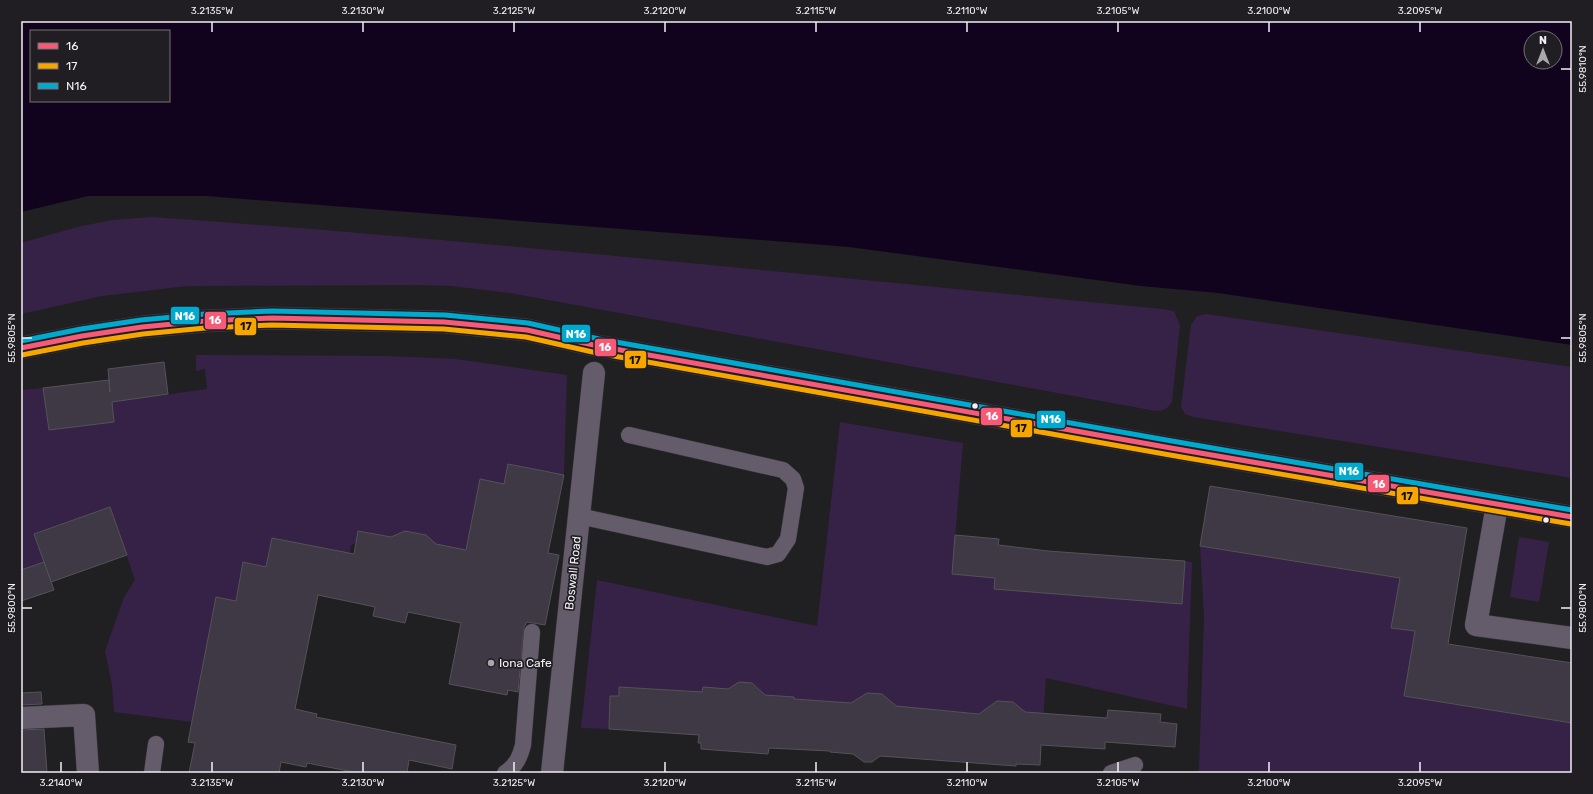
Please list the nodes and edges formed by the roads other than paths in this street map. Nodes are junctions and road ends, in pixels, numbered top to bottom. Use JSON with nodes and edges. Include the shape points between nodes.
{"nodes":[{"id":1,"x":21,"y":348,"type":"edge"},
{"id":2,"x":594,"y":373,"type":"dead end"},
{"id":3,"x":629,"y":435,"type":"dead end"},
{"id":4,"x":1497,"y":505,"type":"junction"},
{"id":5,"x":579,"y":516,"type":"junction"},
{"id":6,"x":1572,"y":517,"type":"edge"},
{"id":7,"x":532,"y":632,"type":"dead end"},
{"id":8,"x":1572,"y":638,"type":"edge"},
{"id":9,"x":21,"y":718,"type":"edge"},
{"id":10,"x":156,"y":744,"type":"dead end"},
{"id":11,"x":1135,"y":765,"type":"dead end"},
{"id":12,"x":88,"y":773,"type":"edge"},
{"id":13,"x":152,"y":773,"type":"edge"},
{"id":14,"x":505,"y":773,"type":"edge"},
{"id":15,"x":552,"y":773,"type":"edge"},
{"id":16,"x":1111,"y":773,"type":"edge"}],
"edges":[{"from":1,"to":4,"type":"main road","via":[[82,336],[205,320],[272,318],[444,322],[527,330],[598,346]]},
{"from":2,"to":5,"type":"street","name":"Boswall Road"},
{"from":3,"to":5,"type":"lane","via":[[783,470],[793,479],[796,488],[788,539],[778,554],[766,557]]},
{"from":4,"to":6,"type":"main road"},
{"from":4,"to":8,"type":"street","via":[[1476,625]]},
{"from":5,"to":15,"type":"street","name":"Boswall Road"},
{"from":7,"to":14,"type":"lane","via":[[523,745],[519,760]]},
{"from":9,"to":12,"type":"street","via":[[84,715]]},
{"from":10,"to":13,"type":"lane"},
{"from":11,"to":16,"type":"lane"}]}
